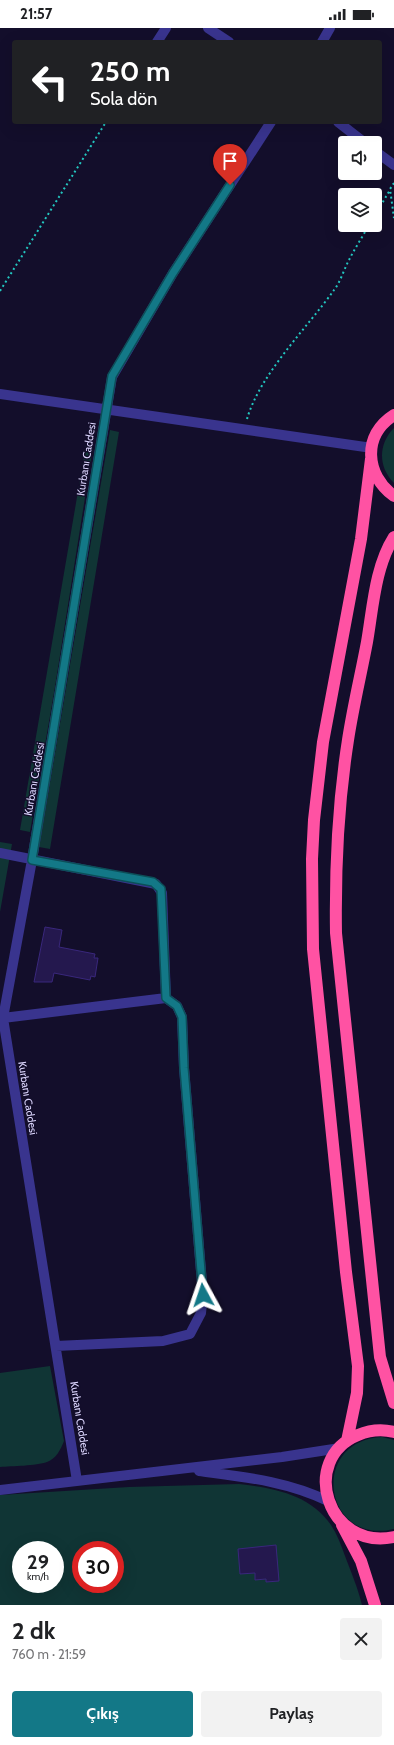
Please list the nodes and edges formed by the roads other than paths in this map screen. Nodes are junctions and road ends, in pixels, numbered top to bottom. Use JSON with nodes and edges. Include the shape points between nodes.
{"nodes":[{"id":1,"x":166,"y":28,"type":"edge"},
{"id":2,"x":208,"y":28,"type":"edge"},
{"id":3,"x":330,"y":28,"type":"edge"},
{"id":4,"x":157,"y":40,"type":"edge"},
{"id":5,"x":226,"y":40,"type":"edge"},
{"id":6,"x":323,"y":40,"type":"edge"},
{"id":7,"x":270,"y":124,"type":"edge"},
{"id":8,"x":341,"y":124,"type":"edge"},
{"id":9,"x":356,"y":136,"type":"edge"},
{"id":10,"x":382,"y":156,"type":"edge"},
{"id":11,"x":394,"y":165,"type":"edge"},
{"id":12,"x":0,"y":394,"type":"edge"},
{"id":13,"x":106,"y":410,"type":"junction"},
{"id":14,"x":394,"y":416,"type":"edge"},
{"id":15,"x":371,"y":454,"type":"junction"},
{"id":16,"x":394,"y":496,"type":"edge"},
{"id":17,"x":394,"y":537,"type":"edge"},
{"id":18,"x":0,"y":853,"type":"edge"},
{"id":19,"x":32,"y":860,"type":"junction"},
{"id":20,"x":166,"y":998,"type":"junction"},
{"id":21,"x":3,"y":1018,"type":"junction"},
{"id":22,"x":56,"y":1346,"type":"junction"},
{"id":23,"x":394,"y":1403,"type":"edge"},
{"id":24,"x":394,"y":1432,"type":"edge"},
{"id":25,"x":343,"y":1445,"type":"junction"},
{"id":26,"x":183,"y":1469,"type":"junction"},
{"id":27,"x":78,"y":1481,"type":"junction"},
{"id":28,"x":0,"y":1490,"type":"edge"},
{"id":29,"x":328,"y":1501,"type":"junction"},
{"id":30,"x":337,"y":1518,"type":"junction"},
{"id":31,"x":394,"y":1537,"type":"edge"},
{"id":32,"x":375,"y":1605,"type":"edge"}],
"edges":[{"from":1,"to":4,"type":"street"},
{"from":2,"to":5,"type":"street"},
{"from":3,"to":6,"type":"street"},
{"from":7,"to":13,"type":"street","name":"Kurbanı Caddesi","via":[[173,273],[112,376]]},
{"from":8,"to":9,"type":"street"},
{"from":10,"to":11,"type":"street"},
{"from":12,"to":13,"type":"street"},
{"from":13,"to":15,"type":"street","via":[[244,430]]},
{"from":13,"to":19,"type":"street","name":"Kurbanı Caddesi"},
{"from":14,"to":15,"type":"highway","via":[[382,425],[377,433]]},
{"from":15,"to":16,"type":"highway","via":[[373,468],[379,481]]},
{"from":15,"to":25,"type":"highway","via":[[361,538],[323,742],[314,820],[312,866],[313,949],[358,1366],[357,1392]]},
{"from":17,"to":23,"type":"highway","via":[[379,574],[348,739],[338,816],[336,894],[337,940],[380,1357]]},
{"from":18,"to":19,"type":"street"},
{"from":19,"to":20,"type":"street","via":[[153,882],[159,886],[162,893]]},
{"from":19,"to":21,"type":"street","name":"Kurbanı Caddesi"},
{"from":20,"to":21,"type":"street"},
{"from":20,"to":22,"type":"street","via":[[177,1006],[182,1017],[184,1076],[203,1295],[201,1313],[190,1334],[182,1337],[163,1341]]},
{"from":21,"to":22,"type":"street","name":"Kurbanı Caddesi"},
{"from":22,"to":27,"type":"street","name":"Kurbanı Caddesi"},
{"from":24,"to":25,"type":"highway","via":[[373,1431],[355,1436]]},
{"from":25,"to":26,"type":"street","via":[[282,1457]]},
{"from":25,"to":29,"type":"highway","via":[[327,1473]]},
{"from":26,"to":27,"type":"street"},
{"from":26,"to":29,"type":"street","via":[[276,1482]]},
{"from":27,"to":28,"type":"street"},
{"from":29,"to":30,"type":"highway"},
{"from":30,"to":31,"type":"highway","via":[[360,1534],[378,1539]]},
{"from":30,"to":32,"type":"highway","via":[[361,1560]]}]}
